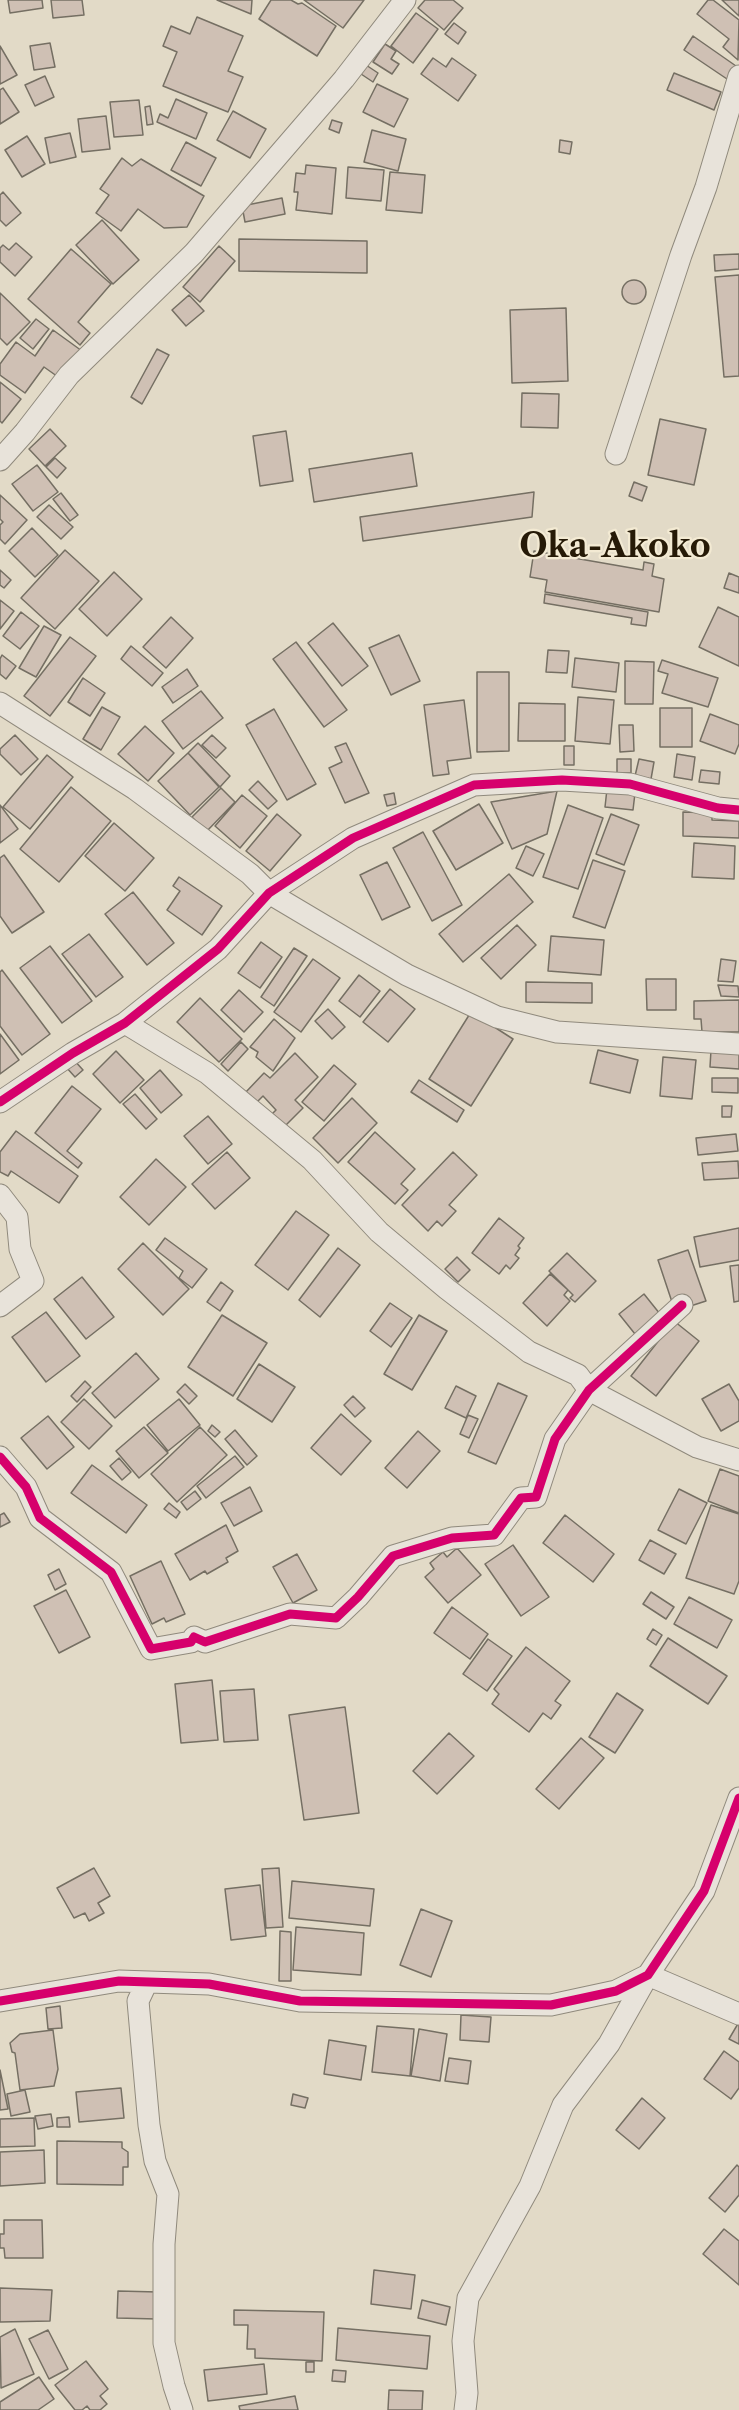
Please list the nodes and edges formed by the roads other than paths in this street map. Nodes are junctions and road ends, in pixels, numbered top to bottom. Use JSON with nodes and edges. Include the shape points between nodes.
{"nodes":[{"id":1,"x":405,"y":0,"type":"edge"},
{"id":2,"x":739,"y":76,"type":"edge"},
{"id":3,"x":616,"y":454,"type":"dead end"},
{"id":4,"x":0,"y":460,"type":"edge"},
{"id":5,"x":0,"y":703,"type":"edge"},
{"id":6,"x":739,"y":810,"type":"edge"},
{"id":7,"x":269,"y":893,"type":"junction"},
{"id":8,"x":125,"y":1023,"type":"junction"},
{"id":9,"x":739,"y":1044,"type":"edge"},
{"id":10,"x":0,"y":1101,"type":"edge"},
{"id":11,"x":0,"y":1195,"type":"edge"},
{"id":12,"x":682,"y":1305,"type":"dead end"},
{"id":13,"x":0,"y":1306,"type":"edge"},
{"id":14,"x":589,"y":1390,"type":"junction"},
{"id":15,"x":0,"y":1457,"type":"edge"},
{"id":16,"x":739,"y":1460,"type":"edge"},
{"id":17,"x":739,"y":1798,"type":"edge"},
{"id":18,"x":648,"y":1975,"type":"junction"},
{"id":19,"x":147,"y":1982,"type":"junction"},
{"id":20,"x":0,"y":2001,"type":"edge"},
{"id":21,"x":739,"y":2014,"type":"edge"},
{"id":22,"x":182,"y":2410,"type":"edge"},
{"id":23,"x":465,"y":2410,"type":"edge"}],
"edges":[{"from":1,"to":4,"type":"street","via":[[344,79],[194,253],[69,375]]},
{"from":2,"to":3,"type":"street"},
{"from":5,"to":7,"type":"street","via":[[135,789],[250,874]]},
{"from":6,"to":7,"type":"street","via":[[630,784],[562,780],[474,785],[353,838]]},
{"from":7,"to":8,"type":"street","via":[[218,949]]},
{"from":7,"to":9,"type":"street","via":[[407,975],[497,1017],[557,1032]]},
{"from":8,"to":10,"type":"street"},
{"from":8,"to":14,"type":"street","via":[[207,1073],[312,1160],[379,1232],[447,1289],[529,1352],[578,1375]]},
{"from":11,"to":13,"type":"street","via":[[17,1217],[20,1250],[33,1281]]},
{"from":12,"to":14,"type":"street"},
{"from":14,"to":15,"type":"street","via":[[555,1439],[536,1497],[521,1498],[494,1535],[452,1538],[393,1556],[336,1618],[290,1614],[205,1642],[194,1637],[191,1642],[151,1648],[111,1572],[40,1518],[26,1487]]},
{"from":14,"to":16,"type":"street","via":[[697,1447]]},
{"from":17,"to":18,"type":"street","via":[[704,1891]]},
{"from":18,"to":19,"type":"street","via":[[616,1991],[551,2005],[300,2001],[209,1984]]},
{"from":18,"to":21,"type":"street"},
{"from":18,"to":23,"type":"street","via":[[609,2044],[563,2105],[530,2187],[468,2298],[463,2341]]},
{"from":19,"to":20,"type":"street","via":[[119,1981]]},
{"from":19,"to":22,"type":"street","via":[[138,2001],[149,2125],[155,2161],[168,2194],[164,2343]]}]}
